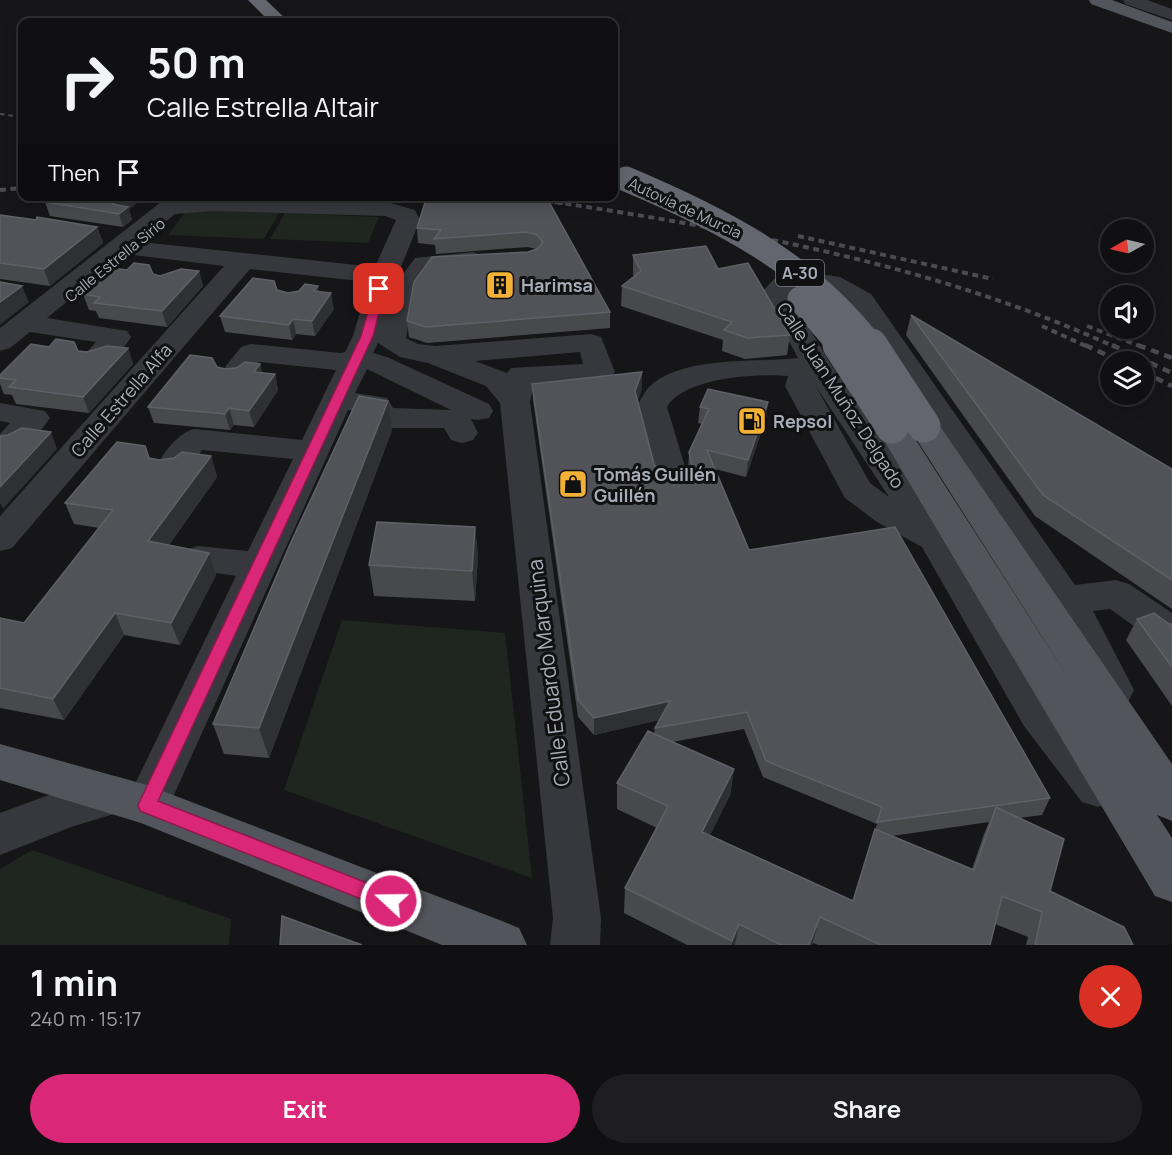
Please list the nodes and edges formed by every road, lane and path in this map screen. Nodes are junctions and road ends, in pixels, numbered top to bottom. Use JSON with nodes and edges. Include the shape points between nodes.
{"nodes":[{"id":1,"x":1097,"y":0,"type":"edge"},
{"id":2,"x":1114,"y":0,"type":"edge"},
{"id":3,"x":1131,"y":0,"type":"edge"},
{"id":4,"x":248,"y":2,"type":"edge"},
{"id":5,"x":1172,"y":15,"type":"edge"},
{"id":6,"x":256,"y":18,"type":"edge"},
{"id":7,"x":274,"y":18,"type":"edge"},
{"id":8,"x":1172,"y":22,"type":"edge"},
{"id":9,"x":1172,"y":28,"type":"edge"},
{"id":10,"x":618,"y":176,"type":"edge"},
{"id":11,"x":618,"y":191,"type":"edge"},
{"id":12,"x":116,"y":247,"type":"junction"},
{"id":13,"x":494,"y":259,"type":"edge"},
{"id":14,"x":242,"y":262,"type":"junction"},
{"id":15,"x":172,"y":271,"type":"edge"},
{"id":16,"x":307,"y":287,"type":"edge"},
{"id":17,"x":380,"y":289,"type":"junction"},
{"id":18,"x":23,"y":292,"type":"dead end"},
{"id":19,"x":56,"y":297,"type":"junction"},
{"id":20,"x":30,"y":324,"type":"junction"},
{"id":21,"x":0,"y":342,"type":"edge"},
{"id":22,"x":96,"y":351,"type":"edge"},
{"id":23,"x":0,"y":355,"type":"edge"},
{"id":24,"x":435,"y":355,"type":"junction"},
{"id":25,"x":349,"y":360,"type":"junction"},
{"id":26,"x":810,"y":367,"type":"junction"},
{"id":27,"x":238,"y":376,"type":"edge"},
{"id":28,"x":429,"y":388,"type":"junction"},
{"id":29,"x":343,"y":402,"type":"junction"},
{"id":30,"x":485,"y":415,"type":"junction"},
{"id":31,"x":908,"y":427,"type":"junction"},
{"id":32,"x":306,"y":451,"type":"junction"},
{"id":33,"x":177,"y":471,"type":"edge"},
{"id":34,"x":672,"y":480,"type":"edge"},
{"id":35,"x":0,"y":539,"type":"edge"},
{"id":36,"x":198,"y":559,"type":"edge"},
{"id":37,"x":252,"y":564,"type":"junction"},
{"id":38,"x":1066,"y":600,"type":"junction"},
{"id":39,"x":1172,"y":633,"type":"edge"},
{"id":40,"x":13,"y":768,"type":"edge"},
{"id":41,"x":1172,"y":791,"type":"edge"},
{"id":42,"x":131,"y":800,"type":"junction"},
{"id":43,"x":1172,"y":801,"type":"edge"},
{"id":44,"x":3,"y":832,"type":"edge"},
{"id":45,"x":1171,"y":880,"type":"edge"},
{"id":46,"x":502,"y":945,"type":"edge"},
{"id":47,"x":575,"y":945,"type":"edge"}],
"edges":[{"from":1,"to":9,"type":"main road"},
{"from":2,"to":8,"type":"main road"},
{"from":3,"to":5,"type":"street"},
{"from":4,"to":6,"type":"highway"},
{"from":4,"to":7,"type":"highway"},
{"from":10,"to":31,"type":"highway","name":"Autovía de Murcia","number":"A-30","bridge":true,"via":[[723,223],[810,281],[862,334]]},
{"from":11,"to":31,"type":"highway","name":"Autovía de Murcia","number":"A-30","bridge":true,"via":[[704,231],[787,287],[814,313]]},
{"from":12,"to":14,"type":"street"},
{"from":12,"to":15,"type":"street"},
{"from":12,"to":17,"type":"street","name":"Calle Estrella Sirio","via":[[189,205],[387,209],[406,215],[408,220]]},
{"from":12,"to":19,"type":"street","name":"Calle Estrella Sirio"},
{"from":12,"to":20,"type":"street","name":"Calle Estrella Sirio"},
{"from":13,"to":24,"type":"street","via":[[424,263],[401,296],[391,341],[410,351]]},
{"from":14,"to":17,"type":"street"},
{"from":14,"to":35,"type":"street","name":"Calle Estrella Alfa"},
{"from":16,"to":17,"type":"street"},
{"from":17,"to":25,"type":"street"},
{"from":18,"to":19,"type":"street"},
{"from":19,"to":20,"type":"street","name":"Calle Estrella Sirio"},
{"from":20,"to":21,"type":"street","name":"Calle Estrella Sirio"},
{"from":20,"to":22,"type":"street"},
{"from":20,"to":23,"type":"street","name":"Calle Estrella Sirio"},
{"from":24,"to":30,"type":"street","via":[[497,380]]},
{"from":24,"to":30,"type":"street","via":[[591,344],[600,372],[520,374]]},
{"from":25,"to":27,"type":"street","via":[[261,354]]},
{"from":25,"to":28,"type":"street","via":[[377,363]]},
{"from":25,"to":29,"type":"street"},
{"from":26,"to":34,"type":"street","via":[[685,378],[668,385],[655,396],[652,407]]},
{"from":26,"to":38,"type":"street","name":"Calle Juan Muñoz Delgado","via":[[775,292],[780,286],[815,279],[839,284],[861,300]]},
{"from":26,"to":45,"type":"street","name":"Calle Juan Muñoz Delgado","via":[[936,540],[1039,714]]},
{"from":28,"to":29,"type":"street","via":[[408,398]]},
{"from":28,"to":30,"type":"street"},
{"from":29,"to":30,"type":"street","via":[[376,405],[382,416],[444,418],[457,421],[462,427]]},
{"from":29,"to":32,"type":"street"},
{"from":30,"to":47,"type":"street","name":"Calle Eduardo Marquina","via":[[577,918]]},
{"from":31,"to":43,"type":"main road"},
{"from":31,"to":45,"type":"main road","name":"Calle Juan Muñoz Delgado"},
{"from":32,"to":33,"type":"street","via":[[207,440]]},
{"from":32,"to":37,"type":"street"},
{"from":36,"to":37,"type":"street"},
{"from":37,"to":42,"type":"street"},
{"from":38,"to":39,"type":"street","via":[[1116,594]]},
{"from":38,"to":41,"type":"street","name":"Calle Juan Muñoz Delgado"},
{"from":40,"to":42,"type":"main road"},
{"from":40,"to":44,"type":"street","via":[[30,798]]},
{"from":42,"to":44,"type":"street","via":[[68,808]]},
{"from":42,"to":46,"type":"main road"}]}
